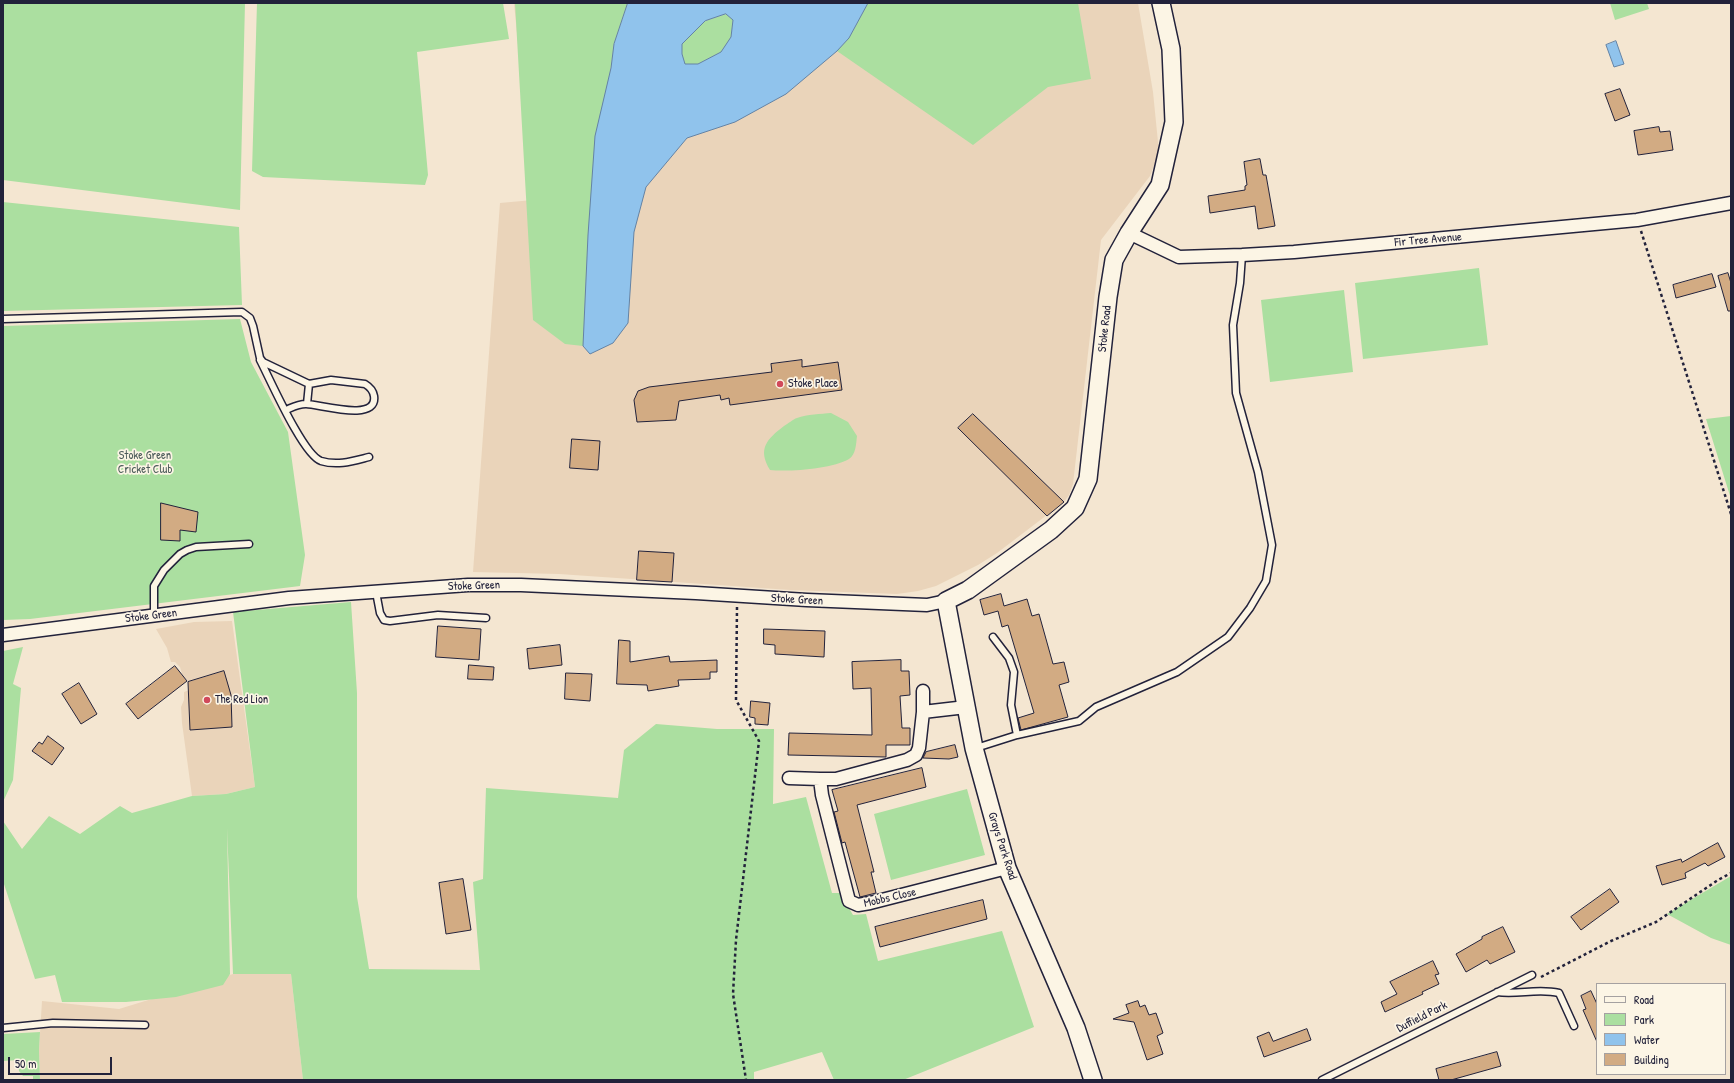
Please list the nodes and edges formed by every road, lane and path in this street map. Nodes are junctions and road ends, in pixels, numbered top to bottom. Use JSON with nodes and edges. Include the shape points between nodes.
{"nodes":[{"id":1,"x":1161,"y":3,"type":"edge"},
{"id":2,"x":1731,"y":203,"type":"edge"},
{"id":3,"x":1637,"y":220,"type":"junction"},
{"id":4,"x":1129,"y":233,"type":"junction"},
{"id":5,"x":1242,"y":255,"type":"junction"},
{"id":6,"x":3,"y":319,"type":"edge"},
{"id":7,"x":260,"y":358,"type":"junction"},
{"id":8,"x":309,"y":384,"type":"junction"},
{"id":9,"x":307,"y":404,"type":"junction"},
{"id":10,"x":286,"y":410,"type":"junction"},
{"id":11,"x":369,"y":457,"type":"dead end"},
{"id":12,"x":1731,"y":514,"type":"edge"},
{"id":13,"x":249,"y":544,"type":"dead end"},
{"id":14,"x":376,"y":592,"type":"junction"},
{"id":15,"x":737,"y":596,"type":"junction"},
{"id":16,"x":946,"y":601,"type":"junction"},
{"id":17,"x":154,"y":616,"type":"junction"},
{"id":18,"x":486,"y":618,"type":"dead end"},
{"id":19,"x":3,"y":635,"type":"edge"},
{"id":20,"x":993,"y":637,"type":"dead end"},
{"id":21,"x":923,"y":691,"type":"dead end"},
{"id":22,"x":966,"y":707,"type":"junction"},
{"id":23,"x":924,"y":712,"type":"junction"},
{"id":24,"x":1017,"y":735,"type":"junction"},
{"id":25,"x":974,"y":748,"type":"junction"},
{"id":26,"x":788,"y":778,"type":"dead end"},
{"id":27,"x":820,"y":779,"type":"junction"},
{"id":28,"x":1007,"y":868,"type":"junction"},
{"id":29,"x":1731,"y":873,"type":"edge"},
{"id":30,"x":1532,"y":975,"type":"joint"},
{"id":31,"x":1497,"y":992,"type":"junction"},
{"id":32,"x":145,"y":1025,"type":"dead end"},
{"id":33,"x":1574,"y":1026,"type":"dead end"},
{"id":34,"x":3,"y":1028,"type":"edge"},
{"id":35,"x":746,"y":1080,"type":"edge"},
{"id":36,"x":1094,"y":1080,"type":"edge"},
{"id":37,"x":1322,"y":1080,"type":"edge"}],
"edges":[{"from":1,"to":4,"type":"main road","name":"Stoke Road","via":[[1171,50],[1174,122],[1160,185]]},
{"from":2,"to":3,"type":"street","name":"Fir Tree Avenue"},
{"from":3,"to":5,"type":"street","name":"Fir Tree Avenue"},
{"from":3,"to":12,"type":"path"},
{"from":4,"to":5,"type":"street","name":"Fir Tree Avenue","via":[[1179,256]]},
{"from":4,"to":16,"type":"main road","name":"Stoke Road","via":[[1114,260],[1088,479],[1075,508],[1051,530],[968,590]]},
{"from":5,"to":24,"type":"lane","via":[[1233,325],[1236,393],[1258,472],[1272,545],[1266,581],[1250,608],[1228,636],[1177,672],[1096,707],[1079,721]]},
{"from":6,"to":7,"type":"lane","via":[[242,312],[250,318]]},
{"from":7,"to":8,"type":"lane","via":[[263,362]]},
{"from":7,"to":10,"type":"lane"},
{"from":8,"to":9,"type":"lane"},
{"from":8,"to":9,"type":"lane","via":[[331,380],[366,384],[373,391],[374,398],[368,409],[361,411]]},
{"from":9,"to":10,"type":"lane","via":[[298,404]]},
{"from":10,"to":11,"type":"lane","via":[[300,439],[310,453],[320,460],[337,464]]},
{"from":13,"to":17,"type":"lane","via":[[196,547],[180,554],[164,570],[154,586]]},
{"from":14,"to":15,"type":"street","name":"Stoke Green","via":[[521,584]]},
{"from":14,"to":17,"type":"street","name":"Stoke Green","via":[[289,598]]},
{"from":14,"to":18,"type":"lane","via":[[384,620],[438,615]]},
{"from":15,"to":16,"type":"street","name":"Stoke Green","via":[[927,605]]},
{"from":15,"to":35,"type":"path","via":[[736,700],[759,740],[736,940],[733,994]]},
{"from":16,"to":22,"type":"main road","name":"Grays Park Road"},
{"from":17,"to":19,"type":"street","name":"Stoke Green"},
{"from":20,"to":24,"type":"lane","via":[[1009,658],[1014,672],[1011,705]]},
{"from":21,"to":23,"type":"street"},
{"from":22,"to":23,"type":"street"},
{"from":22,"to":25,"type":"main road","name":"Grays Park Road"},
{"from":23,"to":27,"type":"street","via":[[916,755],[907,760],[857,773]]},
{"from":24,"to":25,"type":"lane"},
{"from":25,"to":28,"type":"main road","name":"Grays Park Road"},
{"from":26,"to":27,"type":"street"},
{"from":27,"to":28,"type":"street","name":"Mobbs Close","via":[[849,901],[858,905],[870,903]]},
{"from":28,"to":36,"type":"main road","name":"Grays Park Road","via":[[1076,1028]]},
{"from":29,"to":30,"type":"path","via":[[1656,922],[1611,941],[1539,978]]},
{"from":30,"to":31,"type":"lane","name":"Duffield Park"},
{"from":31,"to":33,"type":"lane","via":[[1511,994],[1549,990],[1558,993]]},
{"from":31,"to":37,"type":"lane","name":"Duffield Park"},
{"from":32,"to":34,"type":"lane","via":[[53,1023]]}]}
